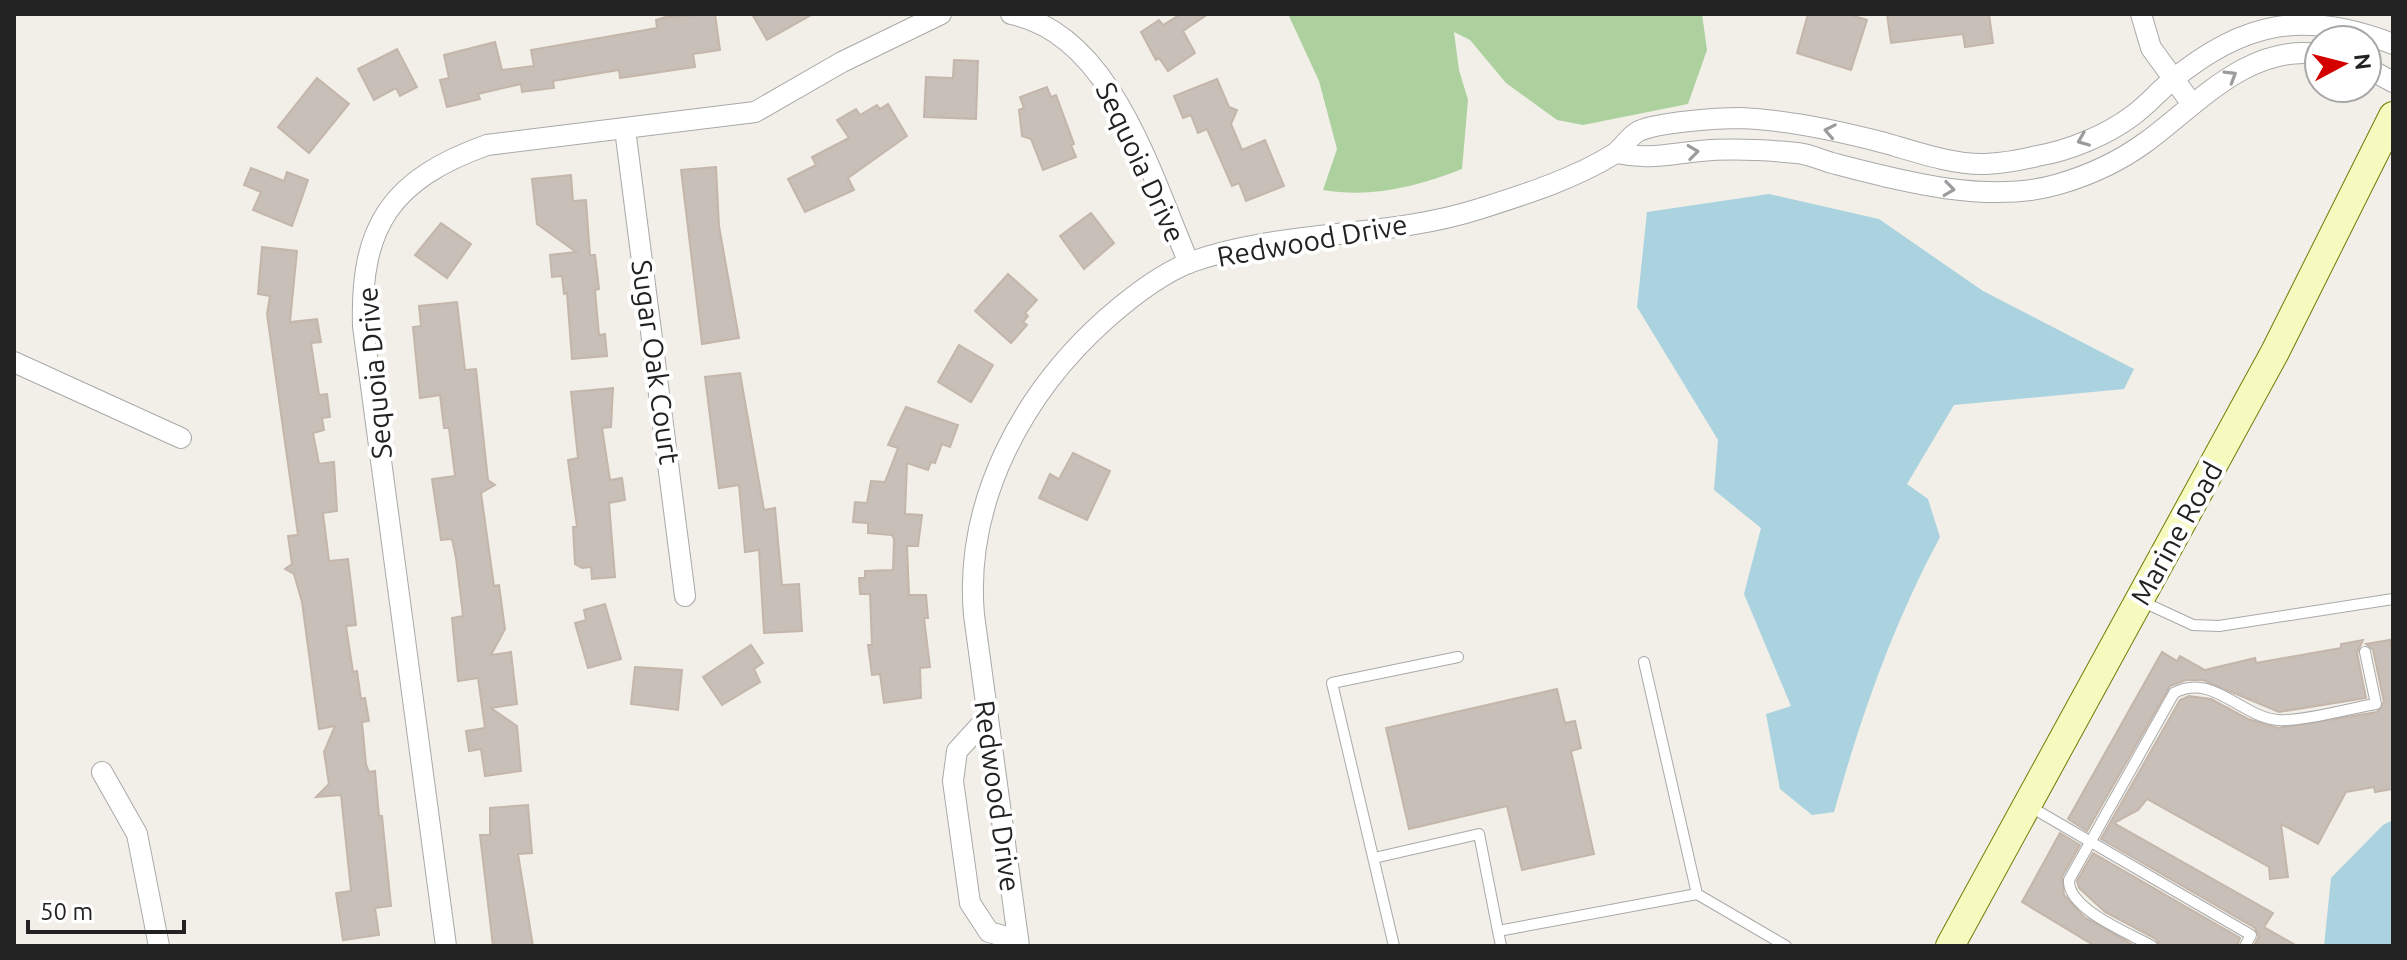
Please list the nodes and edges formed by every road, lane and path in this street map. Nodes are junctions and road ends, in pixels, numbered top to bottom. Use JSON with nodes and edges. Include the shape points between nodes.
{"nodes":[{"id":1,"x":941,"y":14,"type":"edge"},
{"id":2,"x":1011,"y":14,"type":"edge"},
{"id":3,"x":2141,"y":14,"type":"edge"},
{"id":4,"x":2393,"y":44,"type":"edge"},
{"id":5,"x":2303,"y":54,"type":"edge"},
{"id":6,"x":2173,"y":79,"type":"junction"},
{"id":7,"x":2192,"y":104,"type":"junction"},
{"id":8,"x":2393,"y":116,"type":"edge"},
{"id":9,"x":625,"y":129,"type":"junction"},
{"id":10,"x":1617,"y":153,"type":"junction"},
{"id":11,"x":1189,"y":263,"type":"junction"},
{"id":12,"x":14,"y":362,"type":"edge"},
{"id":13,"x":181,"y":438,"type":"dead end"},
{"id":14,"x":685,"y":596,"type":"dead end"},
{"id":15,"x":2393,"y":599,"type":"edge"},
{"id":16,"x":2139,"y":600,"type":"junction"},
{"id":17,"x":2365,"y":652,"type":"dead end"},
{"id":18,"x":1458,"y":657,"type":"dead end"},
{"id":19,"x":1644,"y":662,"type":"dead end"},
{"id":20,"x":987,"y":718,"type":"junction"},
{"id":21,"x":102,"y":772,"type":"dead end"},
{"id":22,"x":2027,"y":806,"type":"junction"},
{"id":23,"x":2092,"y":841,"type":"junction"},
{"id":24,"x":1374,"y":858,"type":"junction"},
{"id":25,"x":1697,"y":894,"type":"junction"},
{"id":26,"x":1498,"y":931,"type":"junction"},
{"id":27,"x":1018,"y":943,"type":"edge"},
{"id":28,"x":159,"y":946,"type":"edge"},
{"id":29,"x":446,"y":946,"type":"edge"},
{"id":30,"x":1394,"y":946,"type":"edge"},
{"id":31,"x":1501,"y":946,"type":"edge"},
{"id":32,"x":1786,"y":946,"type":"edge"},
{"id":33,"x":1950,"y":946,"type":"edge"},
{"id":34,"x":2152,"y":946,"type":"edge"},
{"id":35,"x":2245,"y":946,"type":"edge"}],
"edges":[{"from":1,"to":9,"type":"street","name":"Sequoia Drive","via":[[755,112]]},
{"from":2,"to":11,"type":"street","name":"Sequoia Drive","via":[[1062,36],[1108,83]]},
{"from":3,"to":6,"type":"street","via":[[2151,48]]},
{"from":4,"to":6,"type":"street","name":"Redwood Drive","via":[[2341,27],[2295,23],[2262,29]]},
{"from":7,"to":5,"type":"street","one_way":true,"via":[[2254,63]]},
{"from":6,"to":7,"type":"street"},
{"from":6,"to":10,"type":"street","name":"Redwood Drive","one_way":true,"via":[[2130,118],[2088,139],[2042,156],[1983,164],[1856,135],[1741,118],[1638,131]]},
{"from":10,"to":7,"type":"street","one_way":true,"via":[[1645,159],[1733,149],[1800,153],[1940,188],[2017,191],[2092,173],[2145,142]]},
{"from":8,"to":16,"type":"main road","name":"Marine Road","via":[[2275,352]]},
{"from":9,"to":14,"type":"street","name":"Sugar Oak Court"},
{"from":9,"to":29,"type":"street","name":"Sequoia Drive","via":[[487,145],[447,159],[419,178],[385,213],[368,255],[363,326]]},
{"from":10,"to":11,"type":"street","name":"Redwood Drive","via":[[1550,184],[1443,219],[1262,244]]},
{"from":11,"to":20,"type":"street","name":"Redwood Drive","via":[[1127,300],[1075,350],[1030,406],[997,471],[985,505],[973,575]]},
{"from":12,"to":13,"type":"street"},
{"from":15,"to":16,"type":"lane","via":[[2219,626],[2193,625]]},
{"from":16,"to":22,"type":"main road","name":"Marine Road"},
{"from":17,"to":23,"type":"lane","via":[[2376,704],[2277,720],[2204,687],[2174,693]]},
{"from":18,"to":24,"type":"lane","via":[[1332,683]]},
{"from":19,"to":25,"type":"lane"},
{"from":20,"to":27,"type":"street","name":"Redwood Drive"},
{"from":20,"to":27,"type":"street","via":[[957,751],[953,781],[970,903],[989,932]]},
{"from":21,"to":28,"type":"street","via":[[137,834]]},
{"from":22,"to":23,"type":"lane"},
{"from":22,"to":33,"type":"main road","name":"Marine Road"},
{"from":23,"to":34,"type":"lane","via":[[2068,890],[2077,904]]},
{"from":23,"to":35,"type":"lane","via":[[2251,935]]},
{"from":24,"to":26,"type":"lane","via":[[1479,834]]},
{"from":24,"to":30,"type":"lane"},
{"from":25,"to":26,"type":"lane"},
{"from":25,"to":32,"type":"lane"},
{"from":26,"to":31,"type":"lane"}]}
